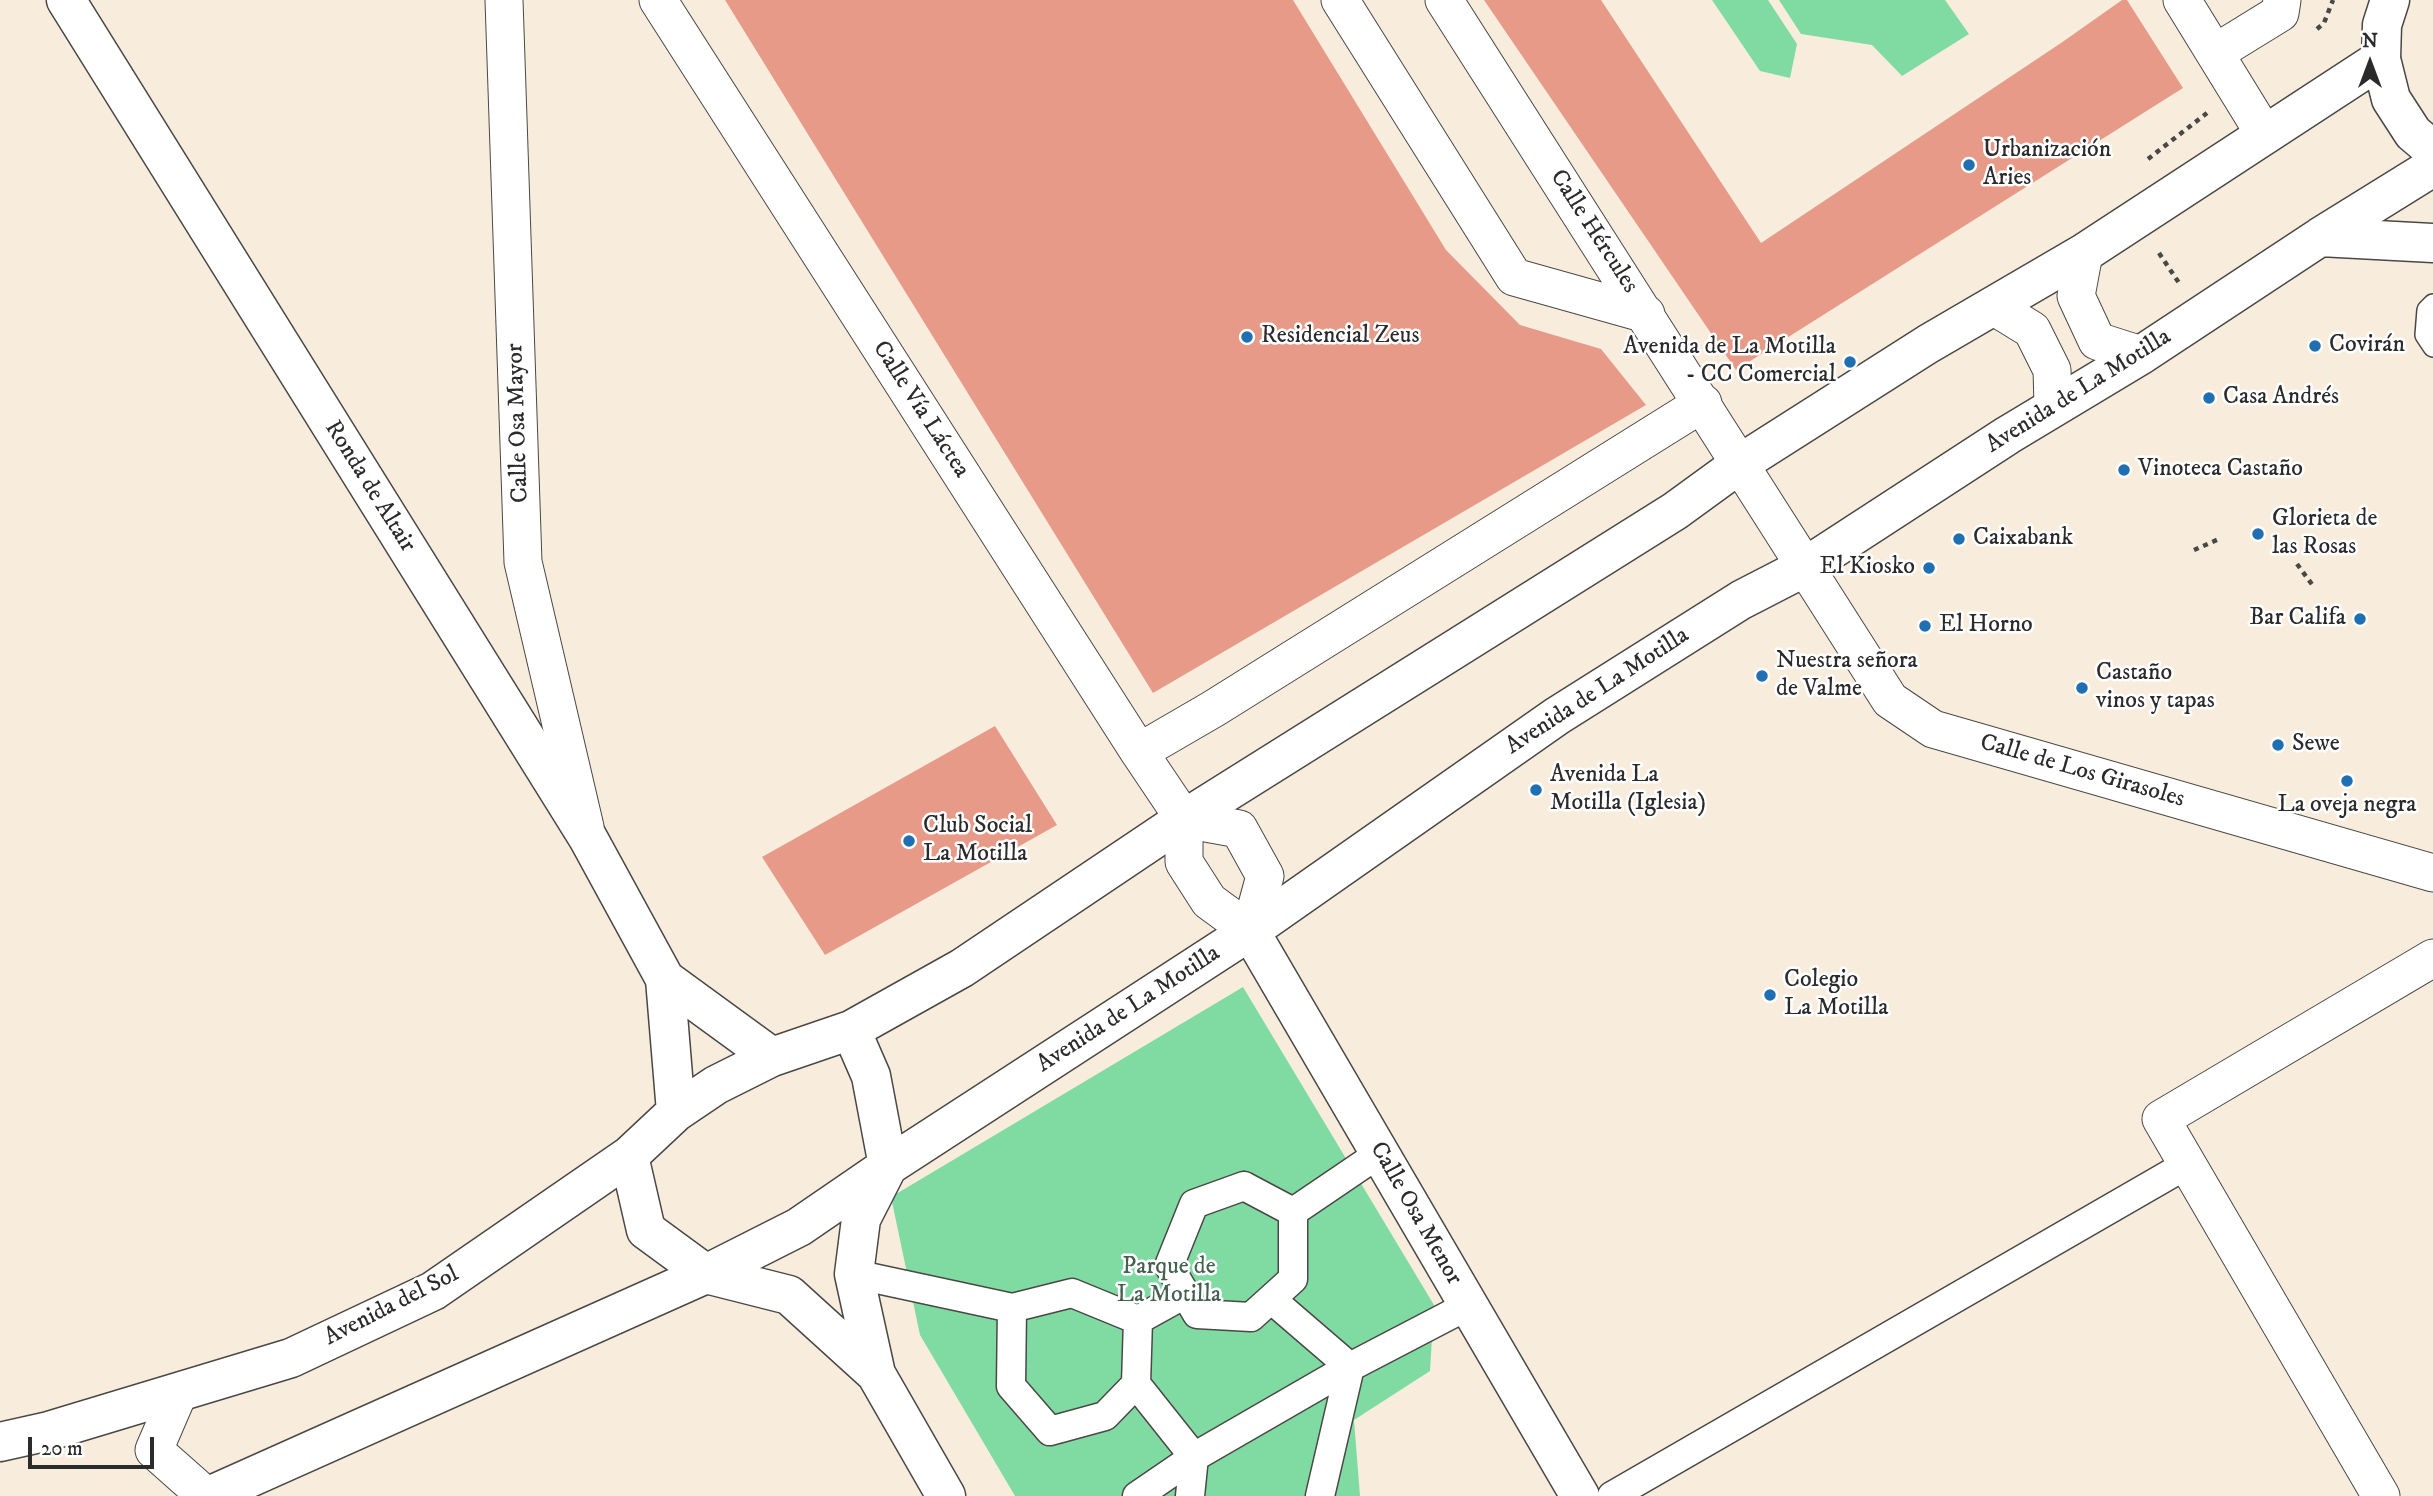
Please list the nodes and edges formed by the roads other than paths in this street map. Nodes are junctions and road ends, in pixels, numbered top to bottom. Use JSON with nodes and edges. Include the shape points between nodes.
{"nodes":[{"id":1,"x":66,"y":0,"type":"edge"},
{"id":2,"x":504,"y":0,"type":"edge"},
{"id":3,"x":658,"y":0,"type":"edge"},
{"id":4,"x":1340,"y":0,"type":"edge"},
{"id":5,"x":1444,"y":0,"type":"edge"},
{"id":6,"x":2182,"y":0,"type":"edge"},
{"id":7,"x":2282,"y":0,"type":"edge"},
{"id":8,"x":2390,"y":0,"type":"edge"},
{"id":9,"x":2215,"y":52,"type":"junction"},
{"id":10,"x":2381,"y":60,"type":"junction"},
{"id":11,"x":2266,"y":135,"type":"junction"},
{"id":12,"x":2433,"y":150,"type":"edge"},
{"id":13,"x":2433,"y":167,"type":"edge"},
{"id":14,"x":2320,"y":237,"type":"junction"},
{"id":15,"x":2433,"y":243,"type":"edge"},
{"id":16,"x":2084,"y":253,"type":"junction"},
{"id":17,"x":2433,"y":304,"type":"edge"},
{"id":18,"x":1993,"y":306,"type":"junction"},
{"id":19,"x":1646,"y":314,"type":"junction"},
{"id":20,"x":2433,"y":347,"type":"edge"},
{"id":21,"x":2141,"y":355,"type":"junction"},
{"id":22,"x":1703,"y":403,"type":"junction"},
{"id":23,"x":2053,"y":406,"type":"junction"},
{"id":24,"x":1741,"y":463,"type":"junction"},
{"id":25,"x":1805,"y":567,"type":"junction"},
{"id":26,"x":1139,"y":752,"type":"junction"},
{"id":27,"x":1184,"y":819,"type":"junction"},
{"id":28,"x":588,"y":838,"type":"junction"},
{"id":29,"x":2433,"y":873,"type":"edge"},
{"id":30,"x":1250,"y":931,"type":"junction"},
{"id":31,"x":2433,"y":958,"type":"edge"},
{"id":32,"x":664,"y":979,"type":"junction"},
{"id":33,"x":851,"y":1030,"type":"junction"},
{"id":34,"x":772,"y":1057,"type":"junction"},
{"id":35,"x":676,"y":1112,"type":"junction"},
{"id":36,"x":1380,"y":1153,"type":"junction"},
{"id":37,"x":629,"y":1156,"type":"junction"},
{"id":38,"x":2186,"y":1165,"type":"junction"},
{"id":39,"x":888,"y":1166,"type":"junction"},
{"id":40,"x":1293,"y":1212,"type":"junction"},
{"id":41,"x":706,"y":1274,"type":"junction"},
{"id":42,"x":854,"y":1274,"type":"junction"},
{"id":43,"x":1185,"y":1294,"type":"junction"},
{"id":44,"x":1270,"y":1299,"type":"junction"},
{"id":45,"x":1469,"y":1305,"type":"junction"},
{"id":46,"x":1012,"y":1308,"type":"junction"},
{"id":47,"x":1138,"y":1320,"type":"junction"},
{"id":48,"x":1350,"y":1367,"type":"junction"},
{"id":49,"x":876,"y":1374,"type":"junction"},
{"id":50,"x":1136,"y":1384,"type":"junction"},
{"id":51,"x":179,"y":1392,"type":"junction"},
{"id":52,"x":0,"y":1442,"type":"edge"},
{"id":53,"x":1194,"y":1457,"type":"junction"},
{"id":54,"x":208,"y":1496,"type":"edge"},
{"id":55,"x":946,"y":1496,"type":"edge"},
{"id":56,"x":1137,"y":1496,"type":"edge"},
{"id":57,"x":1190,"y":1496,"type":"edge"},
{"id":58,"x":1320,"y":1496,"type":"edge"},
{"id":59,"x":1580,"y":1496,"type":"edge"},
{"id":60,"x":1612,"y":1496,"type":"edge"},
{"id":61,"x":2381,"y":1496,"type":"edge"}],
"edges":[{"from":1,"to":28,"type":"street","name":"Ronda de Altair"},
{"from":2,"to":28,"type":"street","name":"Calle Osa Mayor","via":[[523,562]]},
{"from":3,"to":26,"type":"street","name":"Calle Vía Láctea"},
{"from":4,"to":19,"type":"street","via":[[1514,278]]},
{"from":5,"to":19,"type":"street","name":"Calle Hércules"},
{"from":6,"to":9,"type":"street"},
{"from":7,"to":9,"type":"street","via":[[2280,13]]},
{"from":8,"to":10,"type":"street","via":[[2382,25]]},
{"from":9,"to":11,"type":"street"},
{"from":10,"to":11,"type":"street"},
{"from":10,"to":12,"type":"street","via":[[2391,99],[2413,133]]},
{"from":11,"to":16,"type":"street"},
{"from":13,"to":14,"type":"street","name":"Avenida de La Motilla"},
{"from":14,"to":15,"type":"street"},
{"from":14,"to":21,"type":"street","name":"Avenida de La Motilla"},
{"from":16,"to":18,"type":"street"},
{"from":16,"to":21,"type":"street","via":[[2076,296],[2097,341]]},
{"from":17,"to":20,"type":"lane","via":[[2427,310],[2425,335]]},
{"from":18,"to":23,"type":"street","via":[[2032,330],[2052,370]]},
{"from":18,"to":24,"type":"street"},
{"from":19,"to":22,"type":"street","name":"Calle Hércules"},
{"from":21,"to":23,"type":"street","name":"Avenida de La Motilla"},
{"from":22,"to":24,"type":"street","name":"Calle Hércules"},
{"from":22,"to":26,"type":"street"},
{"from":23,"to":25,"type":"street","name":"Avenida de La Motilla"},
{"from":24,"to":25,"type":"street","name":"Calle de Los Girasoles"},
{"from":24,"to":27,"type":"street","via":[[1675,511]]},
{"from":25,"to":29,"type":"street","name":"Calle de Los Girasoles","via":[[1890,699],[1933,729]]},
{"from":25,"to":30,"type":"street","name":"Avenida de La Motilla","via":[[1741,600],[1557,716]]},
{"from":26,"to":27,"type":"street","name":"Calle Vía Láctea"},
{"from":27,"to":30,"type":"street","via":[[1184,862],[1209,901]]},
{"from":27,"to":30,"type":"street","via":[[1239,829],[1265,876]]},
{"from":27,"to":33,"type":"street","via":[[962,968]]},
{"from":28,"to":32,"type":"street","name":"Ronda de Altair"},
{"from":30,"to":36,"type":"street","name":"Calle Osa Menor"},
{"from":30,"to":39,"type":"street","name":"Avenida de La Motilla"},
{"from":31,"to":38,"type":"street","via":[[2161,1119]]},
{"from":32,"to":34,"type":"street","name":"Ronda de Altair"},
{"from":32,"to":35,"type":"street","name":"Ronda de Altair"},
{"from":33,"to":34,"type":"street","name":"Avenida del Sol"},
{"from":33,"to":39,"type":"street","via":[[871,1076]]},
{"from":34,"to":35,"type":"street","name":"Avenida del Sol","via":[[716,1085]]},
{"from":35,"to":37,"type":"street","name":"Avenida del Sol"},
{"from":36,"to":40,"type":"street"},
{"from":36,"to":45,"type":"street","name":"Calle Osa Menor"},
{"from":37,"to":41,"type":"street","via":[[646,1230]]},
{"from":37,"to":51,"type":"street","name":"Avenida del Sol","via":[[433,1292],[291,1358]]},
{"from":38,"to":60,"type":"street"},
{"from":38,"to":61,"type":"street"},
{"from":39,"to":41,"type":"street","via":[[799,1227]]},
{"from":39,"to":42,"type":"street","via":[[861,1219]]},
{"from":40,"to":43,"type":"street","via":[[1244,1186],[1194,1204],[1169,1266]]},
{"from":40,"to":44,"type":"street","via":[[1293,1279]]},
{"from":41,"to":49,"type":"street","via":[[789,1295]]},
{"from":41,"to":54,"type":"street"},
{"from":42,"to":46,"type":"street"},
{"from":42,"to":49,"type":"street"},
{"from":43,"to":44,"type":"street","via":[[1197,1314],[1251,1317]]},
{"from":43,"to":47,"type":"street"},
{"from":44,"to":48,"type":"street"},
{"from":45,"to":48,"type":"street"},
{"from":45,"to":59,"type":"street","name":"Calle Osa Menor"},
{"from":46,"to":47,"type":"street","via":[[1072,1293]]},
{"from":46,"to":50,"type":"street","via":[[1011,1385],[1050,1432],[1105,1416]]},
{"from":47,"to":50,"type":"street"},
{"from":48,"to":53,"type":"street"},
{"from":48,"to":58,"type":"street"},
{"from":49,"to":55,"type":"street"},
{"from":50,"to":53,"type":"street"},
{"from":51,"to":52,"type":"street","name":"Avenida del Sol"},
{"from":51,"to":54,"type":"street","via":[[154,1450]]},
{"from":53,"to":56,"type":"street"},
{"from":53,"to":57,"type":"street"}]}
